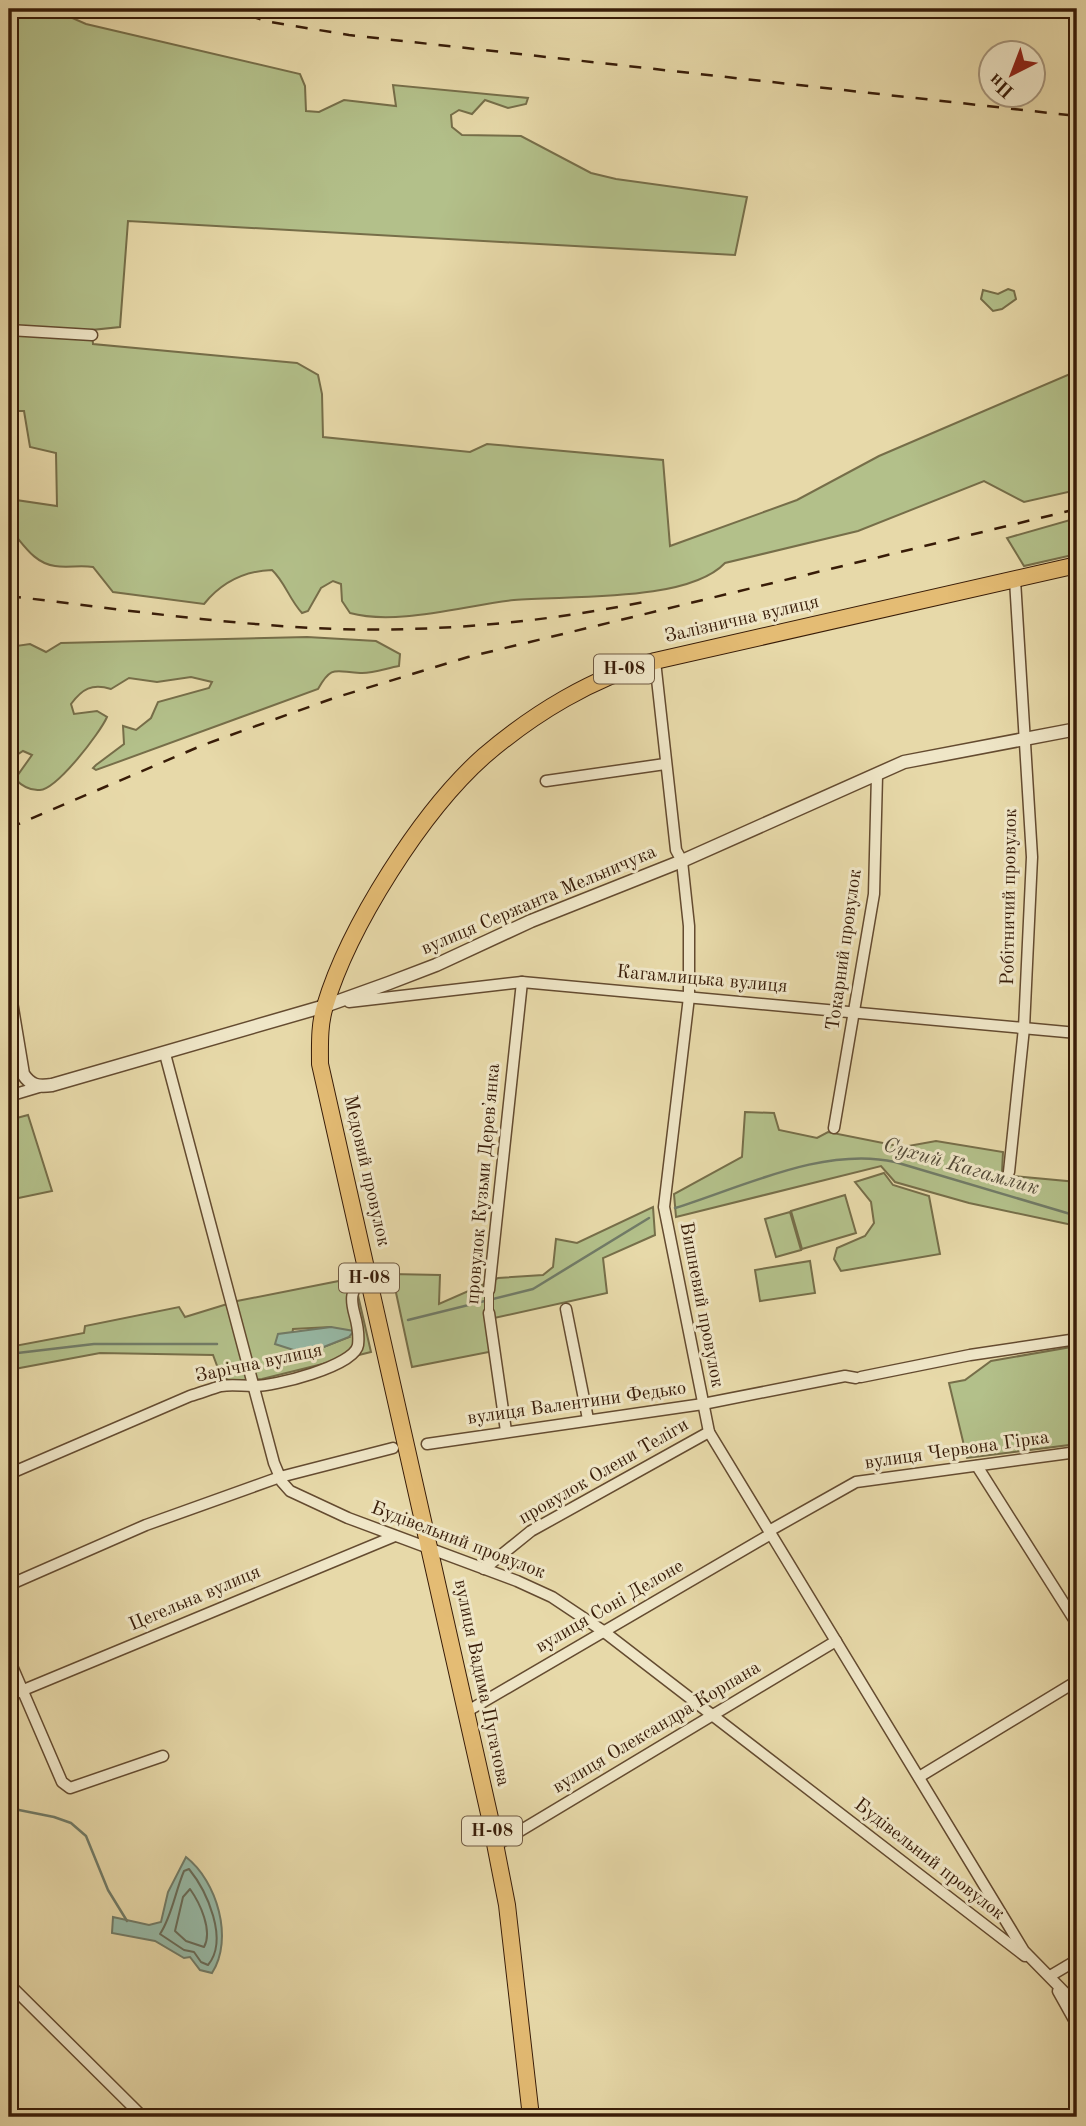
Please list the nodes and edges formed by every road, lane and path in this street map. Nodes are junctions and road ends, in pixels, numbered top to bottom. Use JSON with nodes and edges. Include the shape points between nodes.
{"nodes":[{"id":1,"x":9,"y":330,"type":"edge"},
{"id":2,"x":92,"y":335,"type":"dead end"},
{"id":3,"x":1077,"y":565,"type":"edge"},
{"id":4,"x":1015,"y":580,"type":"junction"},
{"id":5,"x":655,"y":661,"type":"junction"},
{"id":6,"x":1077,"y":729,"type":"edge"},
{"id":7,"x":1026,"y":738,"type":"junction"},
{"id":8,"x":665,"y":764,"type":"junction"},
{"id":9,"x":877,"y":775,"type":"junction"},
{"id":10,"x":546,"y":781,"type":"dead end"},
{"id":11,"x":682,"y":862,"type":"junction"},
{"id":12,"x":522,"y":982,"type":"junction"},
{"id":13,"x":9,"y":990,"type":"edge"},
{"id":14,"x":689,"y":997,"type":"junction"},
{"id":15,"x":325,"y":1006,"type":"junction"},
{"id":16,"x":854,"y":1012,"type":"junction"},
{"id":17,"x":1024,"y":1028,"type":"junction"},
{"id":18,"x":1077,"y":1033,"type":"edge"},
{"id":19,"x":165,"y":1054,"type":"junction"},
{"id":20,"x":39,"y":1087,"type":"junction"},
{"id":21,"x":9,"y":1096,"type":"edge"},
{"id":22,"x":834,"y":1128,"type":"dead end"},
{"id":23,"x":1009,"y":1172,"type":"dead end"},
{"id":24,"x":367,"y":1272,"type":"junction"},
{"id":25,"x":489,"y":1290,"type":"joint"},
{"id":26,"x":566,"y":1309,"type":"dead end"},
{"id":27,"x":489,"y":1313,"type":"joint"},
{"id":28,"x":1077,"y":1339,"type":"edge"},
{"id":29,"x":254,"y":1387,"type":"junction"},
{"id":30,"x":703,"y":1404,"type":"junction"},
{"id":31,"x":588,"y":1419,"type":"junction"},
{"id":32,"x":506,"y":1432,"type":"junction"},
{"id":33,"x":709,"y":1432,"type":"junction"},
{"id":34,"x":427,"y":1444,"type":"dead end"},
{"id":35,"x":393,"y":1448,"type":"dead end"},
{"id":36,"x":1077,"y":1452,"type":"edge"},
{"id":37,"x":977,"y":1466,"type":"junction"},
{"id":38,"x":9,"y":1474,"type":"edge"},
{"id":39,"x":280,"y":1477,"type":"junction"},
{"id":40,"x":770,"y":1532,"type":"junction"},
{"id":41,"x":395,"y":1536,"type":"junction"},
{"id":42,"x":430,"y":1549,"type":"junction"},
{"id":43,"x":484,"y":1569,"type":"junction"},
{"id":44,"x":9,"y":1584,"type":"edge"},
{"id":45,"x":1077,"y":1624,"type":"edge"},
{"id":46,"x":603,"y":1631,"type":"junction"},
{"id":47,"x":836,"y":1641,"type":"junction"},
{"id":48,"x":9,"y":1659,"type":"edge"},
{"id":49,"x":1077,"y":1681,"type":"edge"},
{"id":50,"x":22,"y":1691,"type":"junction"},
{"id":51,"x":9,"y":1696,"type":"edge"},
{"id":52,"x":466,"y":1712,"type":"junction"},
{"id":53,"x":713,"y":1716,"type":"junction"},
{"id":54,"x":163,"y":1756,"type":"dead end"},
{"id":55,"x":919,"y":1777,"type":"junction"},
{"id":56,"x":495,"y":1846,"type":"junction"},
{"id":57,"x":1077,"y":1960,"type":"edge"},
{"id":58,"x":1035,"y":1964,"type":"junction"},
{"id":59,"x":1050,"y":1976,"type":"junction"},
{"id":60,"x":9,"y":1984,"type":"edge"},
{"id":61,"x":1077,"y":2005,"type":"edge"},
{"id":62,"x":1077,"y":2025,"type":"edge"},
{"id":63,"x":143,"y":2117,"type":"edge"},
{"id":64,"x":531,"y":2117,"type":"edge"}],
"edges":[{"from":1,"to":2,"type":"street"},
{"from":3,"to":4,"type":"main road","name":"Залізнична вулиця","number":"Н-08"},
{"from":4,"to":5,"type":"main road","name":"Залізнична вулиця","number":"Н-08"},
{"from":4,"to":7,"type":"street","name":"Робітничий провулок"},
{"from":5,"to":8,"type":"street","name":"Вишневий провулок"},
{"from":5,"to":15,"type":"main road","name":"Залізнична вулиця","number":"Н-08","via":[[617,671],[586,686],[485,755],[453,786],[360,924]]},
{"from":6,"to":7,"type":"street","name":"вулиця Сержанта Мельничука"},
{"from":7,"to":9,"type":"street","name":"вулиця Сержанта Мельничука","via":[[904,762]]},
{"from":7,"to":17,"type":"street","name":"Робітничий провулок","via":[[1031,857]]},
{"from":8,"to":10,"type":"street"},
{"from":8,"to":11,"type":"street","name":"Вишневий провулок","via":[[676,850]]},
{"from":9,"to":11,"type":"street","name":"вулиця Сержанта Мельничука"},
{"from":9,"to":16,"type":"street","name":"Токарний провулок","via":[[874,894]]},
{"from":11,"to":14,"type":"street","name":"Вишневий провулок","via":[[689,926]]},
{"from":11,"to":15,"type":"street","name":"вулиця Сержанта Мельничука"},
{"from":12,"to":14,"type":"street","name":"Кагамлицька вулиця"},
{"from":12,"to":15,"type":"street","name":"Кагамлицька вулиця"},
{"from":12,"to":25,"type":"street","name":"провулок Кузьми Деревʼянка"},
{"from":13,"to":20,"type":"street","via":[[19,1063],[29,1083]]},
{"from":14,"to":16,"type":"street","name":"Кагамлицька вулиця"},
{"from":14,"to":30,"type":"street","name":"Вишневий провулок","via":[[664,1207]]},
{"from":15,"to":19,"type":"street","name":"вулиця Сержанта Мельничука"},
{"from":15,"to":24,"type":"main road","name":"Медовий провулок","number":"Н-08","via":[[320,1064]]},
{"from":16,"to":17,"type":"street","name":"Кагамлицька вулиця"},
{"from":16,"to":22,"type":"street","name":"Токарний провулок"},
{"from":17,"to":18,"type":"street","name":"Кагамлицька вулиця"},
{"from":17,"to":23,"type":"street","name":"Робітничий провулок"},
{"from":19,"to":20,"type":"street","name":"вулиця Сержанта Мельничука"},
{"from":19,"to":29,"type":"street"},
{"from":20,"to":21,"type":"street","name":"вулиця Сержанта Мельничука"},
{"from":24,"to":29,"type":"street","name":"Зарічна вулиця","via":[[350,1295],[358,1336],[355,1354],[334,1366]]},
{"from":24,"to":42,"type":"main road","name":"Медовий провулок","number":"Н-08"},
{"from":25,"to":27,"type":"street","name":"провулок Кузьми Деревʼянка"},
{"from":26,"to":31,"type":"street"},
{"from":27,"to":32,"type":"street","name":"провулок Кузьми Деревʼянка"},
{"from":28,"to":30,"type":"street","name":"вулиця Валентини Федько","via":[[859,1378],[816,1380]]},
{"from":29,"to":38,"type":"street","name":"Зарічна вулиця","via":[[241,1384],[190,1396]]},
{"from":29,"to":39,"type":"street"},
{"from":30,"to":31,"type":"street","name":"вулиця Валентини Федько"},
{"from":30,"to":33,"type":"street","name":"Вишневий провулок"},
{"from":31,"to":32,"type":"street","name":"вулиця Валентини Федько"},
{"from":32,"to":34,"type":"street","name":"вулиця Валентини Федько"},
{"from":33,"to":40,"type":"street","name":"Вишневий провулок"},
{"from":33,"to":43,"type":"street","name":"провулок Олени Теліги","via":[[531,1531]]},
{"from":35,"to":39,"type":"street"},
{"from":36,"to":37,"type":"street","name":"вулиця Червона Гірка"},
{"from":37,"to":40,"type":"street","name":"вулиця Червона Гірка","via":[[856,1482]]},
{"from":37,"to":45,"type":"street"},
{"from":39,"to":41,"type":"street","name":"Будівельний провулок","via":[[290,1491]]},
{"from":39,"to":44,"type":"street","via":[[146,1525]]},
{"from":40,"to":46,"type":"street","name":"вулиця Соні Делоне"},
{"from":40,"to":47,"type":"street","name":"Вишневий провулок"},
{"from":41,"to":42,"type":"street","name":"Будівельний провулок"},
{"from":41,"to":50,"type":"street","name":"Цегельна вулиця"},
{"from":42,"to":43,"type":"street","name":"Будівельний провулок"},
{"from":42,"to":52,"type":"main road","name":"вулиця Вадима Пугачова","number":"Н-08"},
{"from":43,"to":46,"type":"street","name":"Будівельний провулок","via":[[552,1597]]},
{"from":46,"to":52,"type":"street","name":"вулиця Соні Делоне"},
{"from":46,"to":53,"type":"street","name":"Будівельний провулок"},
{"from":47,"to":53,"type":"street","name":"вулиця Олександра Корпана"},
{"from":47,"to":55,"type":"street","name":"Вишневий провулок"},
{"from":48,"to":50,"type":"street"},
{"from":49,"to":55,"type":"street"},
{"from":50,"to":51,"type":"street","name":"Цегельна вулиця"},
{"from":50,"to":54,"type":"street","via":[[62,1782],[70,1788]]},
{"from":52,"to":56,"type":"main road","name":"вулиця Вадима Пугачова","number":"Н-08"},
{"from":53,"to":56,"type":"street","name":"вулиця Олександра Корпана"},
{"from":53,"to":58,"type":"street","name":"Будівельний провулок"},
{"from":55,"to":58,"type":"street","name":"Вишневий провулок"},
{"from":56,"to":64,"type":"main road","name":"вулиця Вадима Пугачова","number":"Н-08","via":[[507,1905]]},
{"from":57,"to":59,"type":"street"},
{"from":58,"to":59,"type":"street","name":"Будівельний провулок"},
{"from":59,"to":61,"type":"street"},
{"from":59,"to":62,"type":"street"},
{"from":60,"to":63,"type":"street"}]}
